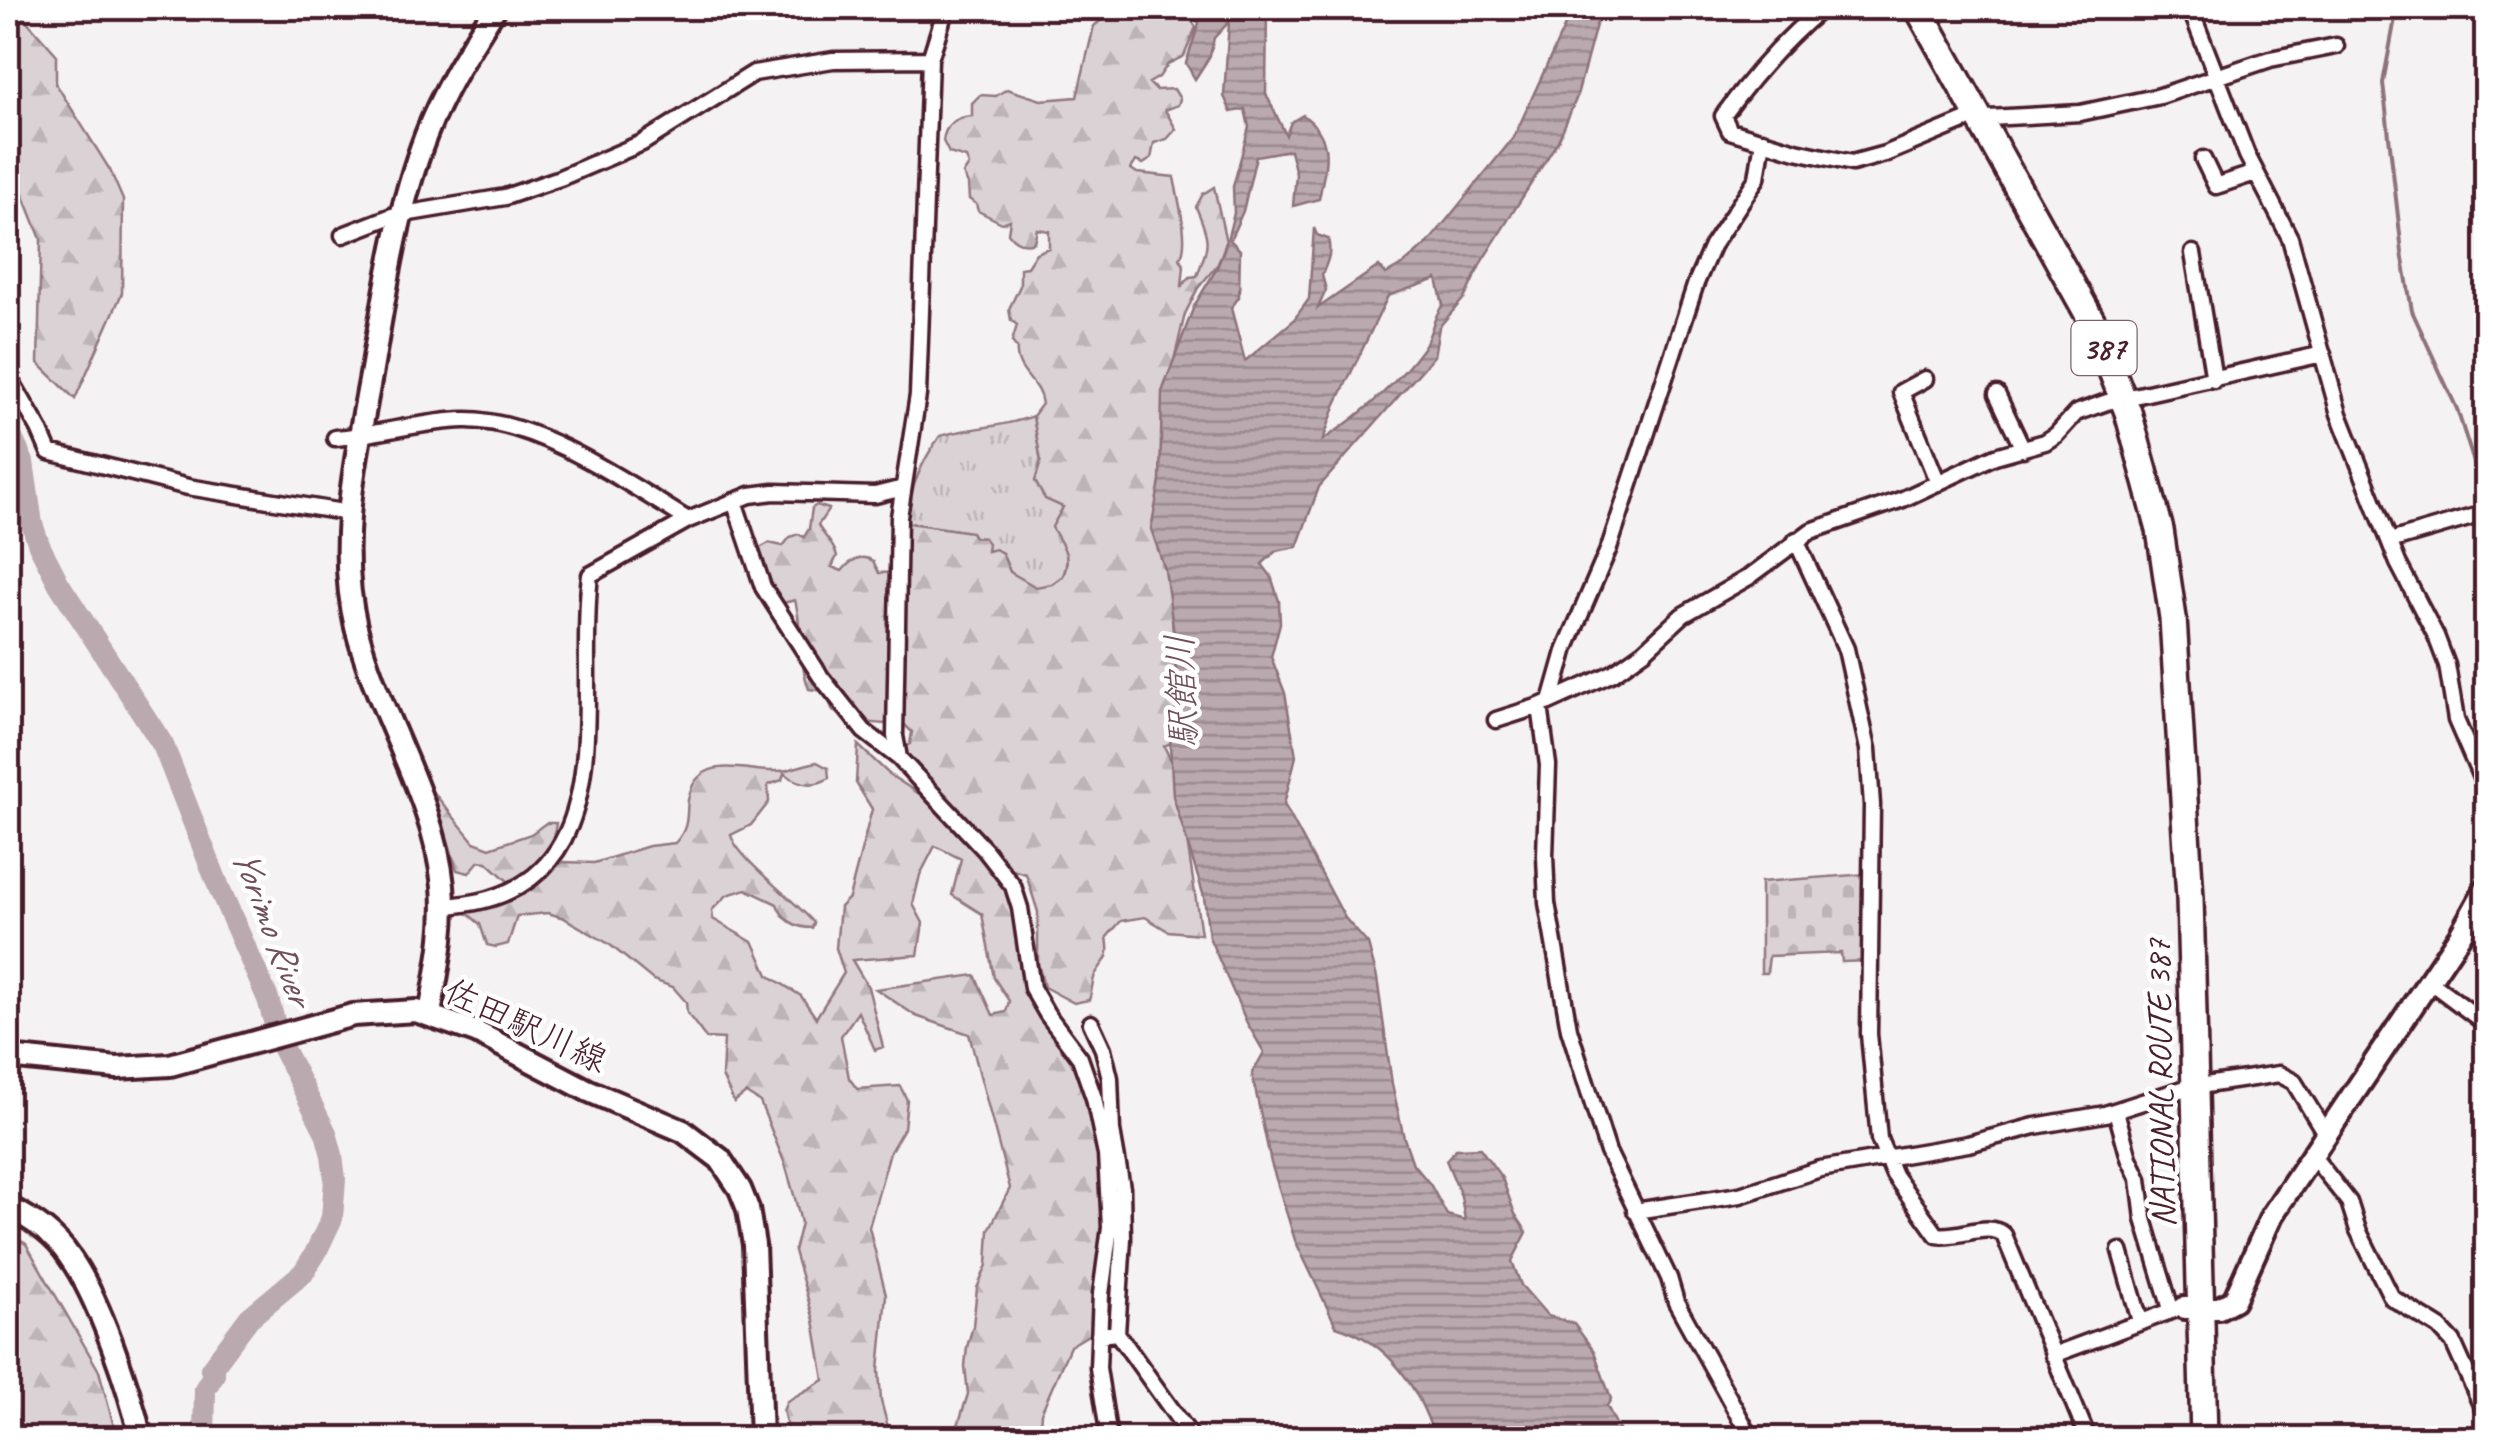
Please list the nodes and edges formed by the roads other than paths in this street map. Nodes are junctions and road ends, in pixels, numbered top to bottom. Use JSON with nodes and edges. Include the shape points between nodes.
{"nodes":[{"id":1,"x":494,"y":8,"type":"edge"},
{"id":2,"x":946,"y":8,"type":"edge"},
{"id":3,"x":1822,"y":8,"type":"edge"},
{"id":4,"x":1918,"y":8,"type":"edge"},
{"id":5,"x":2190,"y":8,"type":"edge"},
{"id":6,"x":2336,"y":46,"type":"dead end"},
{"id":7,"x":930,"y":59,"type":"junction"},
{"id":8,"x":2215,"y":76,"type":"junction"},
{"id":9,"x":1981,"y":118,"type":"junction"},
{"id":10,"x":1763,"y":140,"type":"junction"},
{"id":11,"x":2203,"y":158,"type":"dead end"},
{"id":12,"x":2255,"y":173,"type":"junction"},
{"id":13,"x":400,"y":214,"type":"junction"},
{"id":14,"x":343,"y":235,"type":"dead end"},
{"id":15,"x":2193,"y":253,"type":"dead end"},
{"id":16,"x":2323,"y":354,"type":"junction"},
{"id":17,"x":8,"y":376,"type":"edge"},
{"id":18,"x":1925,"y":380,"type":"dead end"},
{"id":19,"x":2214,"y":380,"type":"junction"},
{"id":20,"x":1998,"y":394,"type":"dead end"},
{"id":21,"x":2124,"y":399,"type":"junction"},
{"id":22,"x":360,"y":436,"type":"junction"},
{"id":23,"x":335,"y":438,"type":"dead end"},
{"id":24,"x":2023,"y":449,"type":"junction"},
{"id":25,"x":1938,"y":484,"type":"junction"},
{"id":26,"x":903,"y":488,"type":"junction"},
{"id":27,"x":734,"y":501,"type":"junction"},
{"id":28,"x":350,"y":513,"type":"junction"},
{"id":29,"x":2486,"y":513,"type":"edge"},
{"id":30,"x":688,"y":520,"type":"junction"},
{"id":31,"x":1796,"y":540,"type":"junction"},
{"id":32,"x":2390,"y":542,"type":"junction"},
{"id":33,"x":1546,"y":703,"type":"junction"},
{"id":34,"x":1496,"y":720,"type":"dead end"},
{"id":35,"x":899,"y":758,"type":"junction"},
{"id":36,"x":2486,"y":789,"type":"edge"},
{"id":37,"x":2486,"y":888,"type":"edge"},
{"id":38,"x":444,"y":906,"type":"junction"},
{"id":39,"x":2429,"y":981,"type":"junction"},
{"id":40,"x":430,"y":1014,"type":"junction"},
{"id":41,"x":1091,"y":1024,"type":"dead end"},
{"id":42,"x":2486,"y":1024,"type":"edge"},
{"id":43,"x":8,"y":1057,"type":"edge"},
{"id":44,"x":2186,"y":1089,"type":"junction"},
{"id":45,"x":2116,"y":1110,"type":"junction"},
{"id":46,"x":2325,"y":1133,"type":"junction"},
{"id":47,"x":2311,"y":1154,"type":"junction"},
{"id":48,"x":1884,"y":1158,"type":"junction"},
{"id":49,"x":8,"y":1208,"type":"edge"},
{"id":50,"x":1635,"y":1211,"type":"junction"},
{"id":51,"x":2120,"y":1251,"type":"dead end"},
{"id":52,"x":2185,"y":1308,"type":"junction"},
{"id":53,"x":2140,"y":1321,"type":"junction"},
{"id":54,"x":1117,"y":1333,"type":"junction"},
{"id":55,"x":1099,"y":1335,"type":"junction"},
{"id":56,"x":2053,"y":1355,"type":"junction"},
{"id":57,"x":2486,"y":1416,"type":"edge"},
{"id":58,"x":141,"y":1438,"type":"edge"},
{"id":59,"x":761,"y":1438,"type":"edge"},
{"id":60,"x":1109,"y":1438,"type":"edge"},
{"id":61,"x":1192,"y":1438,"type":"edge"},
{"id":62,"x":1750,"y":1438,"type":"edge"},
{"id":63,"x":2088,"y":1438,"type":"edge"},
{"id":64,"x":2187,"y":1438,"type":"edge"},
{"id":65,"x":2204,"y":1438,"type":"edge"}],
"edges":[{"from":1,"to":13,"type":"street","via":[[427,131]]},
{"from":2,"to":7,"type":"street"},
{"from":3,"to":10,"type":"street","via":[[1761,67],[1723,116],[1730,132]]},
{"from":4,"to":9,"type":"highway","name":"NATIONAL ROUTE 387","number":"387"},
{"from":5,"to":8,"type":"street"},
{"from":6,"to":8,"type":"street"},
{"from":7,"to":13,"type":"street","via":[[833,60],[754,73],[642,143],[560,178],[505,197]]},
{"from":7,"to":26,"type":"street","via":[[918,394]]},
{"from":8,"to":9,"type":"street","via":[[2080,113]]},
{"from":8,"to":12,"type":"street"},
{"from":9,"to":10,"type":"street","via":[[1852,163]]},
{"from":9,"to":21,"type":"highway","name":"NATIONAL ROUTE 387","number":"387","via":[[2087,310]]},
{"from":10,"to":33,"type":"street","via":[[1757,178],[1696,283],[1609,548]]},
{"from":11,"to":12,"type":"street","via":[[2216,186]]},
{"from":12,"to":16,"type":"street","via":[[2290,238]]},
{"from":13,"to":14,"type":"street"},
{"from":13,"to":22,"type":"street"},
{"from":15,"to":19,"type":"street"},
{"from":16,"to":19,"type":"street"},
{"from":16,"to":32,"type":"street"},
{"from":17,"to":28,"type":"street","via":[[49,452],[188,487]]},
{"from":18,"to":25,"type":"street","via":[[1902,392]]},
{"from":19,"to":21,"type":"street"},
{"from":20,"to":24,"type":"street"},
{"from":21,"to":24,"type":"street","via":[[2076,413],[2052,438]]},
{"from":21,"to":44,"type":"highway","name":"NATIONAL ROUTE 387","number":"387","via":[[2152,493],[2174,618],[2190,898]]},
{"from":22,"to":23,"type":"street"},
{"from":22,"to":28,"type":"street"},
{"from":22,"to":30,"type":"street","via":[[436,422],[502,426],[558,445]]},
{"from":24,"to":25,"type":"street"},
{"from":25,"to":31,"type":"street"},
{"from":26,"to":27,"type":"street","via":[[875,495],[774,492]]},
{"from":26,"to":35,"type":"street"},
{"from":27,"to":30,"type":"street"},
{"from":27,"to":35,"type":"street","via":[[763,587],[779,613],[845,709]]},
{"from":28,"to":38,"type":"street","via":[[347,559],[357,629],[428,819]]},
{"from":29,"to":32,"type":"street"},
{"from":30,"to":38,"type":"street","via":[[590,575],[584,763],[580,801],[562,847],[516,887],[475,904]]},
{"from":31,"to":33,"type":"street","via":[[1683,616],[1625,665]]},
{"from":31,"to":48,"type":"street","via":[[1846,649],[1868,749],[1869,1034]]},
{"from":32,"to":36,"type":"street","via":[[2436,636],[2456,720]]},
{"from":33,"to":34,"type":"street"},
{"from":33,"to":50,"type":"street","via":[[1546,882],[1558,972],[1576,1059]]},
{"from":35,"to":55,"type":"street","via":[[1013,886],[1032,988],[1076,1049],[1089,1080],[1110,1204]]},
{"from":37,"to":39,"type":"street"},
{"from":38,"to":40,"type":"street"},
{"from":39,"to":42,"type":"street"},
{"from":39,"to":46,"type":"street"},
{"from":40,"to":43,"type":"street","name":"佐田駅川線","via":[[378,1012],[170,1065],[117,1068]]},
{"from":40,"to":59,"type":"street","name":"佐田駅川線","via":[[683,1131],[728,1169],[745,1198],[753,1233]]},
{"from":41,"to":54,"type":"street","via":[[1110,1078],[1122,1188]]},
{"from":44,"to":45,"type":"street"},
{"from":44,"to":46,"type":"street","via":[[2283,1075]]},
{"from":44,"to":52,"type":"highway","name":"NATIONAL ROUTE 387","number":"387"},
{"from":45,"to":48,"type":"street"},
{"from":45,"to":52,"type":"street","via":[[2139,1178],[2144,1219]]},
{"from":46,"to":47,"type":"street"},
{"from":47,"to":52,"type":"street","via":[[2266,1226],[2234,1300],[2218,1308]]},
{"from":47,"to":57,"type":"street","via":[[2349,1202],[2394,1300],[2453,1342]]},
{"from":48,"to":50,"type":"street","via":[[1820,1169],[1740,1195]]},
{"from":48,"to":56,"type":"street","via":[[1937,1234],[2001,1232]]},
{"from":49,"to":58,"type":"street","via":[[45,1231],[75,1264]]},
{"from":50,"to":62,"type":"street","via":[[1689,1329]]},
{"from":51,"to":53,"type":"street"},
{"from":52,"to":53,"type":"street"},
{"from":52,"to":64,"type":"highway","name":"NATIONAL ROUTE 387","number":"387"},
{"from":52,"to":65,"type":"highway","name":"NATIONAL ROUTE 387","number":"387"},
{"from":53,"to":56,"type":"street"},
{"from":54,"to":55,"type":"street"},
{"from":54,"to":61,"type":"street"},
{"from":55,"to":60,"type":"street","via":[[1098,1378]]},
{"from":56,"to":63,"type":"street"}]}
